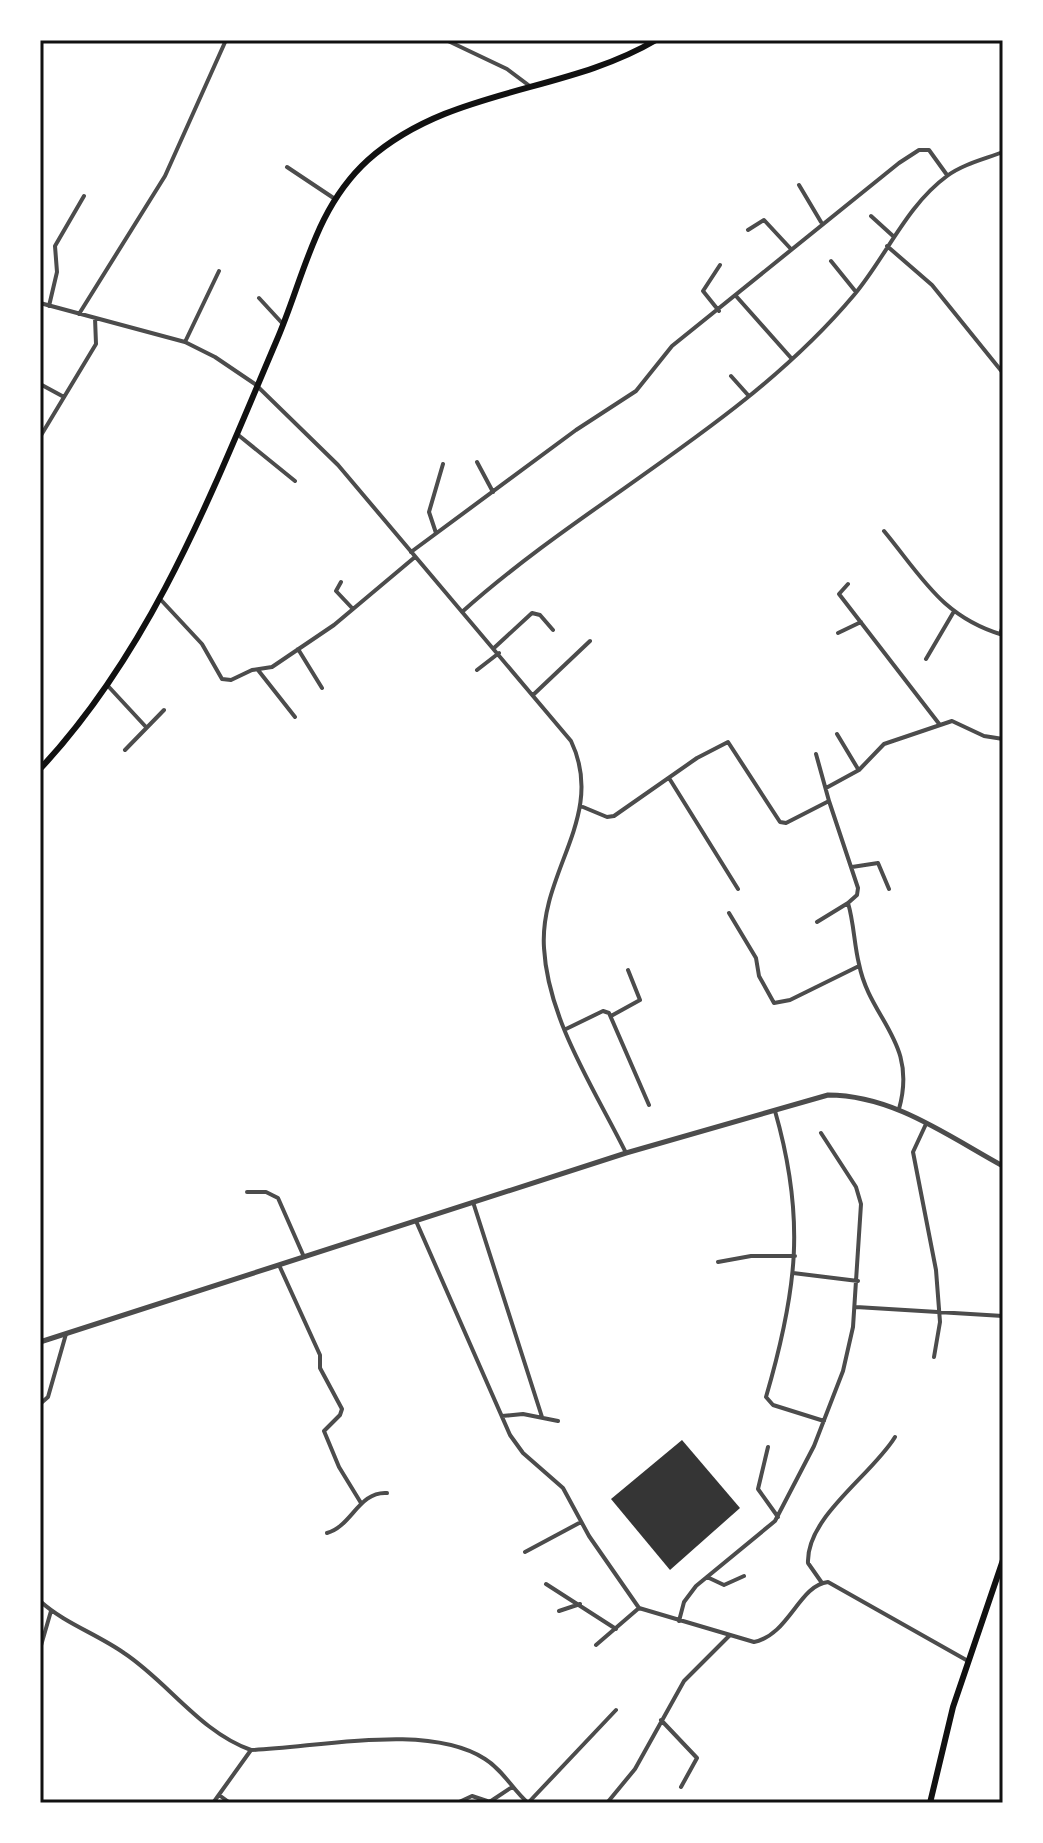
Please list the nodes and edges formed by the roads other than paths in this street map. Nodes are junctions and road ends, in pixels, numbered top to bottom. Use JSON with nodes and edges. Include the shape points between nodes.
{"nodes":[{"id":1,"x":226,"y":40,"type":"edge"},
{"id":2,"x":446,"y":40,"type":"edge"},
{"id":3,"x":656,"y":40,"type":"edge"},
{"id":4,"x":531,"y":87,"type":"junction"},
{"id":5,"x":1003,"y":152,"type":"edge"},
{"id":6,"x":287,"y":167,"type":"dead end"},
{"id":7,"x":947,"y":175,"type":"junction"},
{"id":8,"x":799,"y":185,"type":"dead end"},
{"id":9,"x":84,"y":196,"type":"dead end"},
{"id":10,"x":335,"y":199,"type":"junction"},
{"id":11,"x":871,"y":216,"type":"dead end"},
{"id":12,"x":821,"y":222,"type":"junction"},
{"id":13,"x":748,"y":230,"type":"dead end"},
{"id":14,"x":894,"y":236,"type":"junction"},
{"id":15,"x":887,"y":246,"type":"junction"},
{"id":16,"x":790,"y":248,"type":"junction"},
{"id":17,"x":831,"y":261,"type":"dead end"},
{"id":18,"x":720,"y":265,"type":"dead end"},
{"id":19,"x":219,"y":271,"type":"dead end"},
{"id":20,"x":856,"y":292,"type":"junction"},
{"id":21,"x":736,"y":296,"type":"junction"},
{"id":22,"x":259,"y":298,"type":"dead end"},
{"id":23,"x":40,"y":303,"type":"edge"},
{"id":24,"x":49,"y":306,"type":"junction"},
{"id":25,"x":719,"y":311,"type":"junction"},
{"id":26,"x":79,"y":314,"type":"junction"},
{"id":27,"x":95,"y":318,"type":"junction"},
{"id":28,"x":284,"y":324,"type":"junction"},
{"id":29,"x":185,"y":342,"type":"junction"},
{"id":30,"x":792,"y":359,"type":"junction"},
{"id":31,"x":1003,"y":373,"type":"edge"},
{"id":32,"x":731,"y":376,"type":"dead end"},
{"id":33,"x":40,"y":384,"type":"edge"},
{"id":34,"x":255,"y":384,"type":"junction"},
{"id":35,"x":748,"y":396,"type":"junction"},
{"id":36,"x":64,"y":397,"type":"junction"},
{"id":37,"x":235,"y":432,"type":"junction"},
{"id":38,"x":40,"y":437,"type":"edge"},
{"id":39,"x":477,"y":462,"type":"dead end"},
{"id":40,"x":443,"y":464,"type":"dead end"},
{"id":41,"x":295,"y":481,"type":"dead end"},
{"id":42,"x":493,"y":492,"type":"junction"},
{"id":43,"x":884,"y":531,"type":"dead end"},
{"id":44,"x":436,"y":533,"type":"junction"},
{"id":45,"x":413,"y":555,"type":"junction"},
{"id":46,"x":341,"y":582,"type":"dead end"},
{"id":47,"x":848,"y":584,"type":"dead end"},
{"id":48,"x":161,"y":600,"type":"junction"},
{"id":49,"x":353,"y":609,"type":"junction"},
{"id":50,"x":462,"y":612,"type":"junction"},
{"id":51,"x":953,"y":613,"type":"junction"},
{"id":52,"x":861,"y":622,"type":"junction"},
{"id":53,"x":1003,"y":626,"type":"edge"},
{"id":54,"x":553,"y":630,"type":"dead end"},
{"id":55,"x":838,"y":633,"type":"dead end"},
{"id":56,"x":1001,"y":634,"type":"edge"},
{"id":57,"x":590,"y":641,"type":"dead end"},
{"id":58,"x":494,"y":648,"type":"junction"},
{"id":59,"x":298,"y":649,"type":"junction"},
{"id":60,"x":499,"y":653,"type":"junction"},
{"id":61,"x":926,"y":659,"type":"dead end"},
{"id":62,"x":258,"y":670,"type":"junction"},
{"id":63,"x":477,"y":670,"type":"dead end"},
{"id":64,"x":108,"y":686,"type":"junction"},
{"id":65,"x":322,"y":688,"type":"dead end"},
{"id":66,"x":533,"y":695,"type":"junction"},
{"id":67,"x":164,"y":710,"type":"dead end"},
{"id":68,"x":295,"y":717,"type":"dead end"},
{"id":69,"x":940,"y":725,"type":"junction"},
{"id":70,"x":146,"y":727,"type":"junction"},
{"id":71,"x":837,"y":734,"type":"dead end"},
{"id":72,"x":1003,"y":739,"type":"edge"},
{"id":73,"x":125,"y":750,"type":"dead end"},
{"id":74,"x":816,"y":754,"type":"dead end"},
{"id":75,"x":40,"y":769,"type":"edge"},
{"id":76,"x":859,"y":770,"type":"junction"},
{"id":77,"x":669,"y":778,"type":"junction"},
{"id":78,"x":826,"y":788,"type":"junction"},
{"id":79,"x":829,"y":801,"type":"junction"},
{"id":80,"x":582,"y":806,"type":"junction"},
{"id":81,"x":852,"y":867,"type":"junction"},
{"id":82,"x":738,"y":889,"type":"dead end"},
{"id":83,"x":889,"y":889,"type":"dead end"},
{"id":84,"x":848,"y":903,"type":"junction"},
{"id":85,"x":729,"y":913,"type":"dead end"},
{"id":86,"x":817,"y":922,"type":"dead end"},
{"id":87,"x":859,"y":966,"type":"junction"},
{"id":88,"x":628,"y":970,"type":"dead end"},
{"id":89,"x":611,"y":1016,"type":"junction"},
{"id":90,"x":566,"y":1029,"type":"junction"},
{"id":91,"x":649,"y":1105,"type":"dead end"},
{"id":92,"x":775,"y":1108,"type":"junction"},
{"id":93,"x":899,"y":1109,"type":"junction"},
{"id":94,"x":926,"y":1124,"type":"junction"},
{"id":95,"x":821,"y":1133,"type":"dead end"},
{"id":96,"x":626,"y":1153,"type":"junction"},
{"id":97,"x":1003,"y":1166,"type":"edge"},
{"id":98,"x":247,"y":1192,"type":"dead end"},
{"id":99,"x":473,"y":1202,"type":"junction"},
{"id":100,"x":416,"y":1221,"type":"junction"},
{"id":101,"x":795,"y":1256,"type":"junction"},
{"id":102,"x":304,"y":1257,"type":"junction"},
{"id":103,"x":718,"y":1262,"type":"dead end"},
{"id":104,"x":279,"y":1265,"type":"junction"},
{"id":105,"x":793,"y":1273,"type":"junction"},
{"id":106,"x":858,"y":1281,"type":"junction"},
{"id":107,"x":856,"y":1307,"type":"junction"},
{"id":108,"x":940,"y":1314,"type":"junction"},
{"id":109,"x":1003,"y":1316,"type":"edge"},
{"id":110,"x":66,"y":1334,"type":"junction"},
{"id":111,"x":40,"y":1342,"type":"edge"},
{"id":112,"x":934,"y":1357,"type":"dead end"},
{"id":113,"x":40,"y":1404,"type":"edge"},
{"id":114,"x":502,"y":1416,"type":"junction"},
{"id":115,"x":542,"y":1417,"type":"junction"},
{"id":116,"x":558,"y":1421,"type":"dead end"},
{"id":117,"x":824,"y":1421,"type":"junction"},
{"id":118,"x":895,"y":1437,"type":"dead end"},
{"id":119,"x":768,"y":1447,"type":"dead end"},
{"id":120,"x":387,"y":1493,"type":"dead end"},
{"id":121,"x":361,"y":1503,"type":"junction"},
{"id":122,"x":778,"y":1517,"type":"junction"},
{"id":123,"x":581,"y":1522,"type":"junction"},
{"id":124,"x":327,"y":1533,"type":"dead end"},
{"id":125,"x":525,"y":1552,"type":"dead end"},
{"id":126,"x":1003,"y":1560,"type":"edge"},
{"id":127,"x":744,"y":1576,"type":"dead end"},
{"id":128,"x":707,"y":1577,"type":"junction"},
{"id":129,"x":822,"y":1583,"type":"junction"},
{"id":130,"x":546,"y":1584,"type":"dead end"},
{"id":131,"x":40,"y":1601,"type":"edge"},
{"id":132,"x":580,"y":1604,"type":"junction"},
{"id":133,"x":639,"y":1608,"type":"junction"},
{"id":134,"x":51,"y":1611,"type":"junction"},
{"id":135,"x":559,"y":1611,"type":"dead end"},
{"id":136,"x":679,"y":1621,"type":"junction"},
{"id":137,"x":616,"y":1629,"type":"junction"},
{"id":138,"x":729,"y":1636,"type":"junction"},
{"id":139,"x":596,"y":1645,"type":"dead end"},
{"id":140,"x":40,"y":1649,"type":"edge"},
{"id":141,"x":968,"y":1661,"type":"junction"},
{"id":142,"x":616,"y":1710,"type":"dead end"},
{"id":143,"x":661,"y":1720,"type":"junction"},
{"id":144,"x":251,"y":1750,"type":"junction"},
{"id":145,"x":512,"y":1787,"type":"junction"},
{"id":146,"x":681,"y":1787,"type":"dead end"},
{"id":147,"x":219,"y":1795,"type":"junction"},
{"id":148,"x":489,"y":1802,"type":"edge"},
{"id":149,"x":213,"y":1803,"type":"edge"},
{"id":150,"x":230,"y":1803,"type":"edge"},
{"id":151,"x":457,"y":1803,"type":"edge"},
{"id":152,"x":528,"y":1803,"type":"edge"},
{"id":153,"x":607,"y":1803,"type":"edge"},
{"id":154,"x":930,"y":1803,"type":"edge"}],
"edges":[{"from":1,"to":26,"type":"street","via":[[165,176]]},
{"from":2,"to":4,"type":"street","via":[[507,69]]},
{"from":3,"to":4,"type":"main road","via":[[597,69]]},
{"from":4,"to":10,"type":"main road","via":[[424,121],[369,160]]},
{"from":5,"to":7,"type":"street"},
{"from":6,"to":10,"type":"street"},
{"from":7,"to":12,"type":"street","via":[[933,152],[924,148]]},
{"from":7,"to":14,"type":"street"},
{"from":8,"to":12,"type":"street"},
{"from":9,"to":24,"type":"street","via":[[55,246],[58,268]]},
{"from":10,"to":28,"type":"main road","via":[[318,227]]},
{"from":11,"to":14,"type":"street"},
{"from":12,"to":16,"type":"street"},
{"from":13,"to":16,"type":"street","via":[[764,220]]},
{"from":14,"to":15,"type":"street"},
{"from":15,"to":20,"type":"street"},
{"from":15,"to":31,"type":"street","via":[[932,285]]},
{"from":16,"to":21,"type":"street"},
{"from":17,"to":20,"type":"street"},
{"from":18,"to":25,"type":"street","via":[[703,291]]},
{"from":19,"to":29,"type":"street"},
{"from":20,"to":30,"type":"street"},
{"from":21,"to":25,"type":"street"},
{"from":21,"to":30,"type":"street"},
{"from":22,"to":28,"type":"street"},
{"from":23,"to":24,"type":"street"},
{"from":24,"to":26,"type":"street"},
{"from":25,"to":42,"type":"street","via":[[672,346],[636,391]]},
{"from":26,"to":27,"type":"street"},
{"from":27,"to":29,"type":"street"},
{"from":27,"to":36,"type":"street","via":[[98,340]]},
{"from":28,"to":34,"type":"main road"},
{"from":29,"to":34,"type":"street"},
{"from":30,"to":35,"type":"street"},
{"from":32,"to":35,"type":"street"},
{"from":33,"to":36,"type":"street"},
{"from":34,"to":37,"type":"main road"},
{"from":34,"to":45,"type":"street","via":[[338,465]]},
{"from":35,"to":50,"type":"street"},
{"from":36,"to":38,"type":"street"},
{"from":37,"to":41,"type":"street"},
{"from":37,"to":48,"type":"main road"},
{"from":39,"to":42,"type":"street"},
{"from":40,"to":44,"type":"street","via":[[429,512]]},
{"from":42,"to":44,"type":"street"},
{"from":43,"to":51,"type":"street"},
{"from":44,"to":45,"type":"street"},
{"from":45,"to":49,"type":"street"},
{"from":45,"to":50,"type":"street"},
{"from":46,"to":49,"type":"street","via":[[336,591]]},
{"from":47,"to":52,"type":"street","via":[[839,594]]},
{"from":48,"to":62,"type":"street","via":[[202,644],[222,679]]},
{"from":48,"to":64,"type":"main road"},
{"from":49,"to":59,"type":"street"},
{"from":50,"to":58,"type":"street"},
{"from":51,"to":56,"type":"street"},
{"from":51,"to":61,"type":"street"},
{"from":52,"to":55,"type":"street"},
{"from":52,"to":69,"type":"street"},
{"from":53,"to":56,"type":"street"},
{"from":54,"to":58,"type":"street","via":[[532,613]]},
{"from":57,"to":66,"type":"street"},
{"from":58,"to":60,"type":"street"},
{"from":59,"to":62,"type":"street"},
{"from":59,"to":65,"type":"street"},
{"from":60,"to":63,"type":"street"},
{"from":60,"to":66,"type":"street"},
{"from":62,"to":68,"type":"street"},
{"from":64,"to":70,"type":"street"},
{"from":64,"to":75,"type":"main road"},
{"from":66,"to":80,"type":"street","via":[[577,754]]},
{"from":67,"to":70,"type":"street"},
{"from":69,"to":72,"type":"street","via":[[957,720],[984,736]]},
{"from":69,"to":76,"type":"street","via":[[884,744]]},
{"from":70,"to":73,"type":"street"},
{"from":71,"to":76,"type":"street"},
{"from":74,"to":78,"type":"street"},
{"from":76,"to":78,"type":"street"},
{"from":77,"to":79,"type":"street","via":[[728,742],[780,822]]},
{"from":77,"to":80,"type":"street","via":[[614,816]]},
{"from":77,"to":82,"type":"street"},
{"from":78,"to":79,"type":"street"},
{"from":79,"to":81,"type":"street"},
{"from":80,"to":90,"type":"street","via":[[554,880],[543,928],[546,971]]},
{"from":81,"to":83,"type":"street","via":[[878,863]]},
{"from":81,"to":84,"type":"street","via":[[858,888]]},
{"from":84,"to":86,"type":"street"},
{"from":84,"to":87,"type":"street"},
{"from":85,"to":87,"type":"street","via":[[756,958],[774,1003]]},
{"from":87,"to":93,"type":"street","via":[[900,1053],[904,1084]]},
{"from":88,"to":89,"type":"street","via":[[640,1000]]},
{"from":89,"to":90,"type":"street","via":[[603,1011]]},
{"from":89,"to":91,"type":"street"},
{"from":90,"to":96,"type":"street"},
{"from":92,"to":93,"type":"street","via":[[844,1095]]},
{"from":92,"to":96,"type":"street"},
{"from":92,"to":101,"type":"street","via":[[794,1195]]},
{"from":93,"to":94,"type":"street"},
{"from":94,"to":97,"type":"street"},
{"from":94,"to":108,"type":"street","via":[[913,1152]]},
{"from":95,"to":106,"type":"street","via":[[861,1204]]},
{"from":96,"to":99,"type":"street"},
{"from":98,"to":102,"type":"street","via":[[278,1198]]},
{"from":99,"to":100,"type":"street"},
{"from":99,"to":115,"type":"street"},
{"from":100,"to":102,"type":"street"},
{"from":100,"to":114,"type":"street"},
{"from":101,"to":103,"type":"street"},
{"from":101,"to":105,"type":"street"},
{"from":102,"to":104,"type":"street"},
{"from":104,"to":110,"type":"street"},
{"from":104,"to":121,"type":"street","via":[[342,1409],[324,1431]]},
{"from":105,"to":106,"type":"street"},
{"from":105,"to":117,"type":"street","via":[[784,1338],[766,1397],[773,1405]]},
{"from":106,"to":107,"type":"street"},
{"from":107,"to":108,"type":"street"},
{"from":107,"to":117,"type":"street","via":[[843,1371]]},
{"from":108,"to":109,"type":"street"},
{"from":108,"to":112,"type":"street"},
{"from":110,"to":111,"type":"street"},
{"from":110,"to":113,"type":"street","via":[[48,1397]]},
{"from":114,"to":115,"type":"street"},
{"from":114,"to":123,"type":"street","via":[[515,1444],[563,1488]]},
{"from":115,"to":116,"type":"street"},
{"from":117,"to":122,"type":"street"},
{"from":118,"to":129,"type":"street","via":[[817,1529],[808,1563]]},
{"from":119,"to":122,"type":"street","via":[[758,1489]]},
{"from":120,"to":121,"type":"street"},
{"from":121,"to":124,"type":"street"},
{"from":122,"to":128,"type":"street"},
{"from":123,"to":125,"type":"street"},
{"from":123,"to":133,"type":"street"},
{"from":126,"to":141,"type":"main road"},
{"from":127,"to":128,"type":"street","via":[[724,1585]]},
{"from":128,"to":136,"type":"street","via":[[688,1594]]},
{"from":129,"to":138,"type":"street","via":[[770,1637],[754,1642]]},
{"from":129,"to":141,"type":"street","via":[[848,1592]]},
{"from":130,"to":132,"type":"street"},
{"from":131,"to":134,"type":"street"},
{"from":132,"to":135,"type":"street"},
{"from":132,"to":137,"type":"street"},
{"from":133,"to":136,"type":"street"},
{"from":133,"to":137,"type":"street"},
{"from":134,"to":140,"type":"street"},
{"from":134,"to":144,"type":"street","via":[[124,1653],[213,1729]]},
{"from":136,"to":138,"type":"street"},
{"from":137,"to":139,"type":"street"},
{"from":138,"to":143,"type":"street","via":[[684,1681]]},
{"from":141,"to":154,"type":"main road"},
{"from":142,"to":152,"type":"street"},
{"from":143,"to":146,"type":"street","via":[[697,1758]]},
{"from":143,"to":153,"type":"street","via":[[635,1769]]},
{"from":144,"to":145,"type":"street","via":[[363,1742],[439,1744],[481,1756]]},
{"from":144,"to":147,"type":"street"},
{"from":145,"to":148,"type":"street"},
{"from":145,"to":152,"type":"street"},
{"from":147,"to":149,"type":"street"},
{"from":147,"to":150,"type":"street"},
{"from":148,"to":151,"type":"street","via":[[466,1796]]}]}
